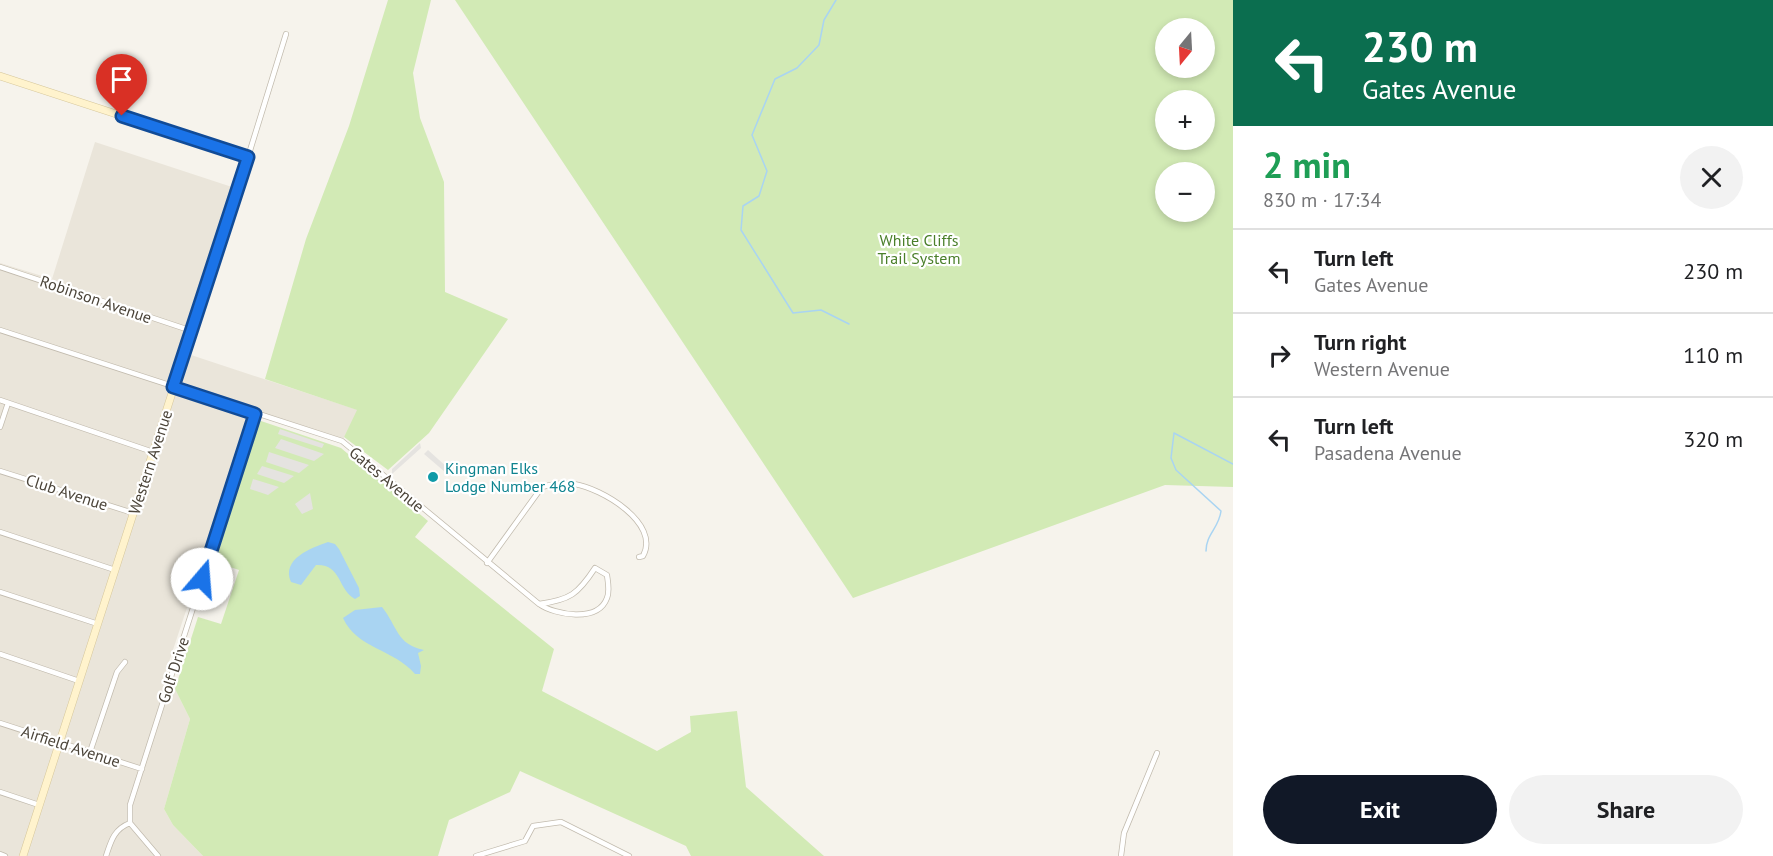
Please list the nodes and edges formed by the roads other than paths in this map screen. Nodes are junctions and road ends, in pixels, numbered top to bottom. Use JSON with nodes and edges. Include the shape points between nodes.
{"nodes":[{"id":1,"x":286,"y":34,"type":"dead end"},
{"id":2,"x":0,"y":76,"type":"edge"},
{"id":3,"x":248,"y":157,"type":"junction"},
{"id":4,"x":0,"y":267,"type":"edge"},
{"id":5,"x":0,"y":330,"type":"edge"},
{"id":6,"x":192,"y":331,"type":"junction"},
{"id":7,"x":173,"y":387,"type":"junction"},
{"id":8,"x":0,"y":400,"type":"edge"},
{"id":9,"x":8,"y":403,"type":"junction"},
{"id":10,"x":255,"y":414,"type":"junction"},
{"id":11,"x":0,"y":427,"type":"edge"},
{"id":12,"x":153,"y":452,"type":"junction"},
{"id":13,"x":0,"y":471,"type":"edge"},
{"id":14,"x":134,"y":513,"type":"junction"},
{"id":15,"x":0,"y":532,"type":"edge"},
{"id":16,"x":639,"y":557,"type":"dead end"},
{"id":17,"x":487,"y":563,"type":"junction"},
{"id":18,"x":115,"y":570,"type":"junction"},
{"id":19,"x":0,"y":592,"type":"edge"},
{"id":20,"x":539,"y":604,"type":"junction"},
{"id":21,"x":98,"y":624,"type":"junction"},
{"id":22,"x":0,"y":654,"type":"edge"},
{"id":23,"x":125,"y":662,"type":"dead end"},
{"id":24,"x":80,"y":681,"type":"junction"},
{"id":25,"x":0,"y":723,"type":"edge"},
{"id":26,"x":59,"y":743,"type":"junction"},
{"id":27,"x":90,"y":752,"type":"junction"},
{"id":28,"x":1157,"y":753,"type":"dead end"},
{"id":29,"x":142,"y":769,"type":"junction"},
{"id":30,"x":0,"y":792,"type":"edge"},
{"id":31,"x":39,"y":805,"type":"junction"},
{"id":32,"x":130,"y":823,"type":"junction"},
{"id":33,"x":0,"y":854,"type":"edge"},
{"id":34,"x":5,"y":856,"type":"edge"},
{"id":35,"x":23,"y":856,"type":"edge"},
{"id":36,"x":106,"y":856,"type":"edge"},
{"id":37,"x":158,"y":856,"type":"edge"},
{"id":38,"x":476,"y":856,"type":"edge"},
{"id":39,"x":629,"y":856,"type":"edge"},
{"id":40,"x":1121,"y":856,"type":"edge"}],
"edges":[{"from":1,"to":3,"type":"street","name":"Western Avenue"},
{"from":2,"to":3,"type":"street"},
{"from":3,"to":6,"type":"street","name":"Western Avenue"},
{"from":4,"to":6,"type":"street","name":"Robinson Avenue"},
{"from":5,"to":7,"type":"street","name":"Gates Avenue"},
{"from":6,"to":7,"type":"street","name":"Western Avenue"},
{"from":7,"to":10,"type":"street","name":"Gates Avenue"},
{"from":7,"to":12,"type":"street","name":"Western Avenue"},
{"from":8,"to":9,"type":"street"},
{"from":9,"to":11,"type":"street"},
{"from":9,"to":12,"type":"street"},
{"from":10,"to":17,"type":"street","name":"Gates Avenue","via":[[342,441]]},
{"from":10,"to":29,"type":"street","name":"Golf Drive"},
{"from":12,"to":14,"type":"street","name":"Western Avenue"},
{"from":13,"to":14,"type":"street","name":"Club Avenue"},
{"from":14,"to":18,"type":"street","name":"Western Avenue"},
{"from":15,"to":18,"type":"street"},
{"from":16,"to":17,"type":"street","via":[[646,551],[648,540],[644,529],[601,491],[561,483],[542,487]]},
{"from":17,"to":20,"type":"street","name":"Gates Avenue"},
{"from":18,"to":21,"type":"street","name":"Western Avenue"},
{"from":19,"to":21,"type":"street"},
{"from":20,"to":20,"type":"street","via":[[574,595],[595,568],[607,575],[608,597],[595,610],[561,613]]},
{"from":21,"to":24,"type":"street","name":"Western Avenue"},
{"from":22,"to":24,"type":"street"},
{"from":23,"to":27,"type":"street","via":[[117,672]]},
{"from":24,"to":26,"type":"street","name":"Western Avenue"},
{"from":25,"to":26,"type":"street","name":"Airfield Avenue"},
{"from":26,"to":27,"type":"street","name":"Airfield Avenue"},
{"from":26,"to":31,"type":"street","name":"Western Avenue"},
{"from":27,"to":29,"type":"street","name":"Airfield Avenue"},
{"from":28,"to":40,"type":"street","via":[[1124,833]]},
{"from":29,"to":32,"type":"street","name":"Golf Drive","via":[[130,805]]},
{"from":30,"to":31,"type":"street"},
{"from":31,"to":35,"type":"street","name":"Western Avenue"},
{"from":32,"to":36,"type":"street","via":[[113,836]]},
{"from":32,"to":37,"type":"street"},
{"from":33,"to":34,"type":"street"},
{"from":38,"to":39,"type":"street","via":[[525,841],[532,826],[561,822]]}]}
